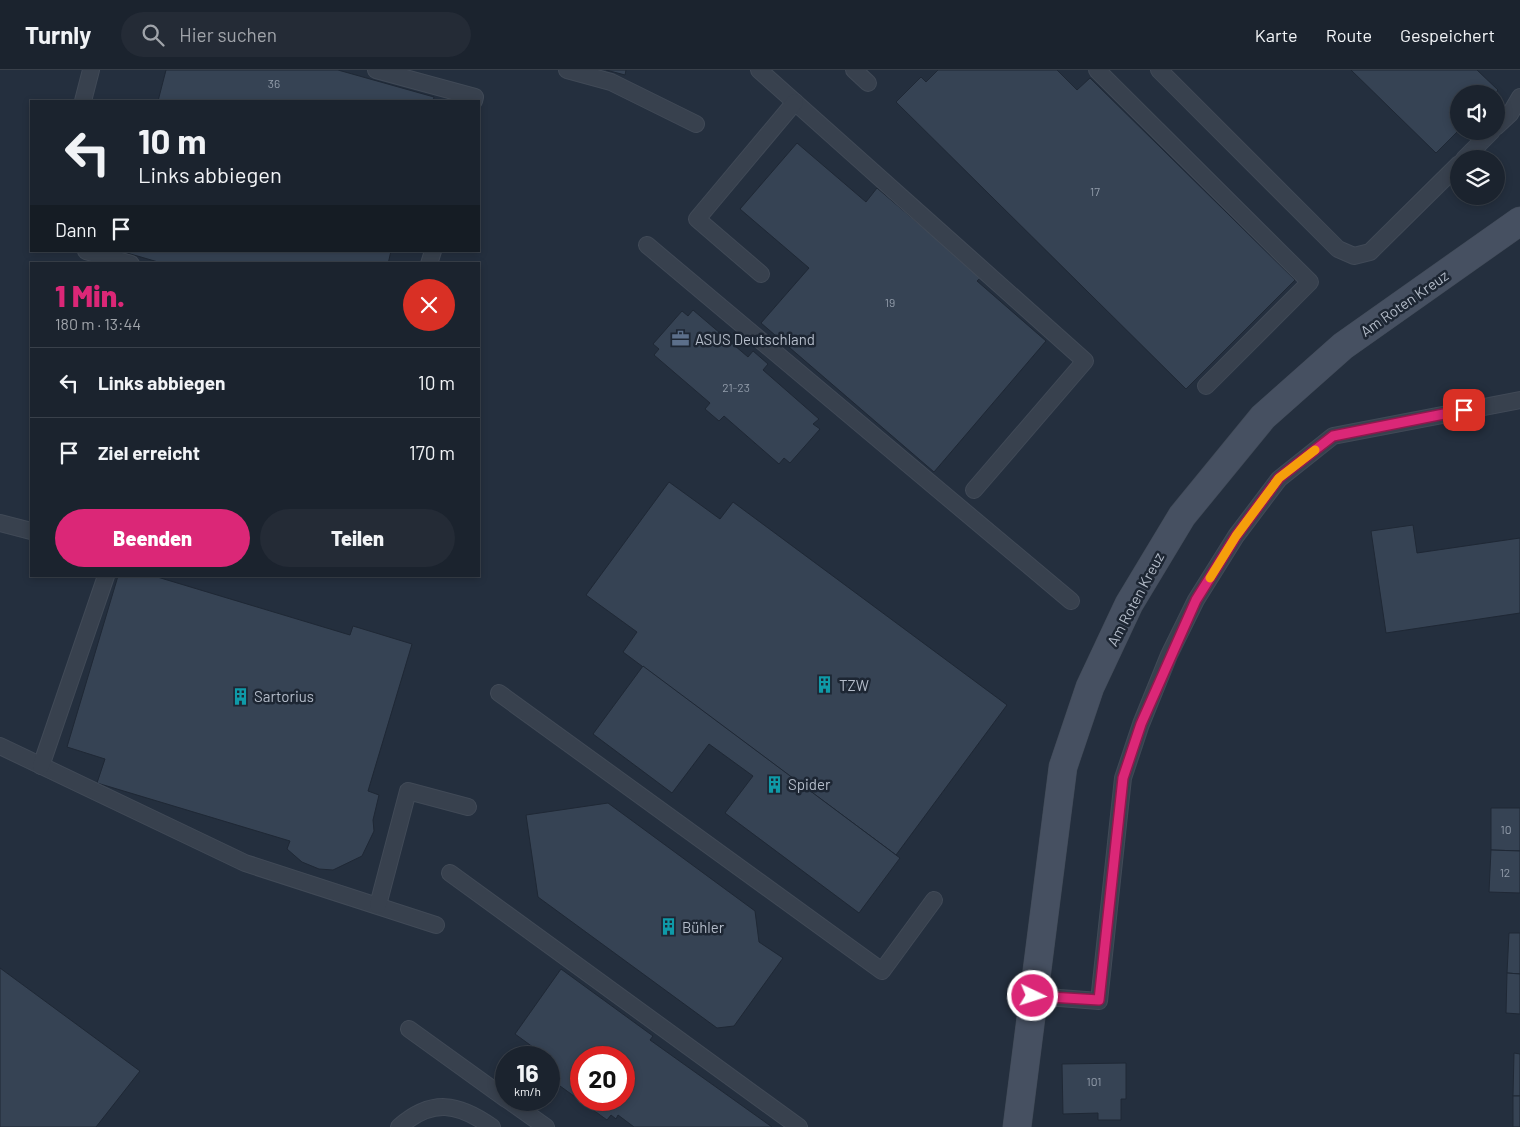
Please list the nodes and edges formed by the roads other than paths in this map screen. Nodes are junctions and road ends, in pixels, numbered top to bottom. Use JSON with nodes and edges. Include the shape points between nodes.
{"nodes":[{"id":1,"x":91,"y":70,"type":"edge"},
{"id":2,"x":376,"y":70,"type":"edge"},
{"id":3,"x":568,"y":70,"type":"edge"},
{"id":4,"x":759,"y":70,"type":"edge"},
{"id":5,"x":854,"y":70,"type":"edge"},
{"id":6,"x":1097,"y":70,"type":"edge"},
{"id":7,"x":1159,"y":70,"type":"edge"},
{"id":8,"x":868,"y":83,"type":"dead end"},
{"id":9,"x":1520,"y":97,"type":"edge"},
{"id":10,"x":83,"y":100,"type":"edge"},
{"id":11,"x":474,"y":100,"type":"edge"},
{"id":12,"x":795,"y":102,"type":"junction"},
{"id":13,"x":1505,"y":119,"type":"edge"},
{"id":14,"x":696,"y":124,"type":"dead end"},
{"id":15,"x":1483,"y":140,"type":"edge"},
{"id":16,"x":1473,"y":150,"type":"edge"},
{"id":17,"x":1450,"y":173,"type":"edge"},
{"id":18,"x":1520,"y":221,"type":"edge"},
{"id":19,"x":646,"y":245,"type":"dead end"},
{"id":20,"x":89,"y":252,"type":"edge"},
{"id":21,"x":123,"y":262,"type":"edge"},
{"id":22,"x":761,"y":274,"type":"dead end"},
{"id":23,"x":1206,"y":386,"type":"dead end"},
{"id":24,"x":1520,"y":400,"type":"edge"},
{"id":25,"x":974,"y":490,"type":"dead end"},
{"id":26,"x":0,"y":523,"type":"edge"},
{"id":27,"x":30,"y":530,"type":"edge"},
{"id":28,"x":106,"y":577,"type":"edge"},
{"id":29,"x":1071,"y":601,"type":"dead end"},
{"id":30,"x":499,"y":693,"type":"dead end"},
{"id":31,"x":0,"y":746,"type":"edge"},
{"id":32,"x":42,"y":766,"type":"junction"},
{"id":33,"x":468,"y":807,"type":"dead end"},
{"id":34,"x":450,"y":873,"type":"dead end"},
{"id":35,"x":934,"y":900,"type":"dead end"},
{"id":36,"x":378,"y":905,"type":"junction"},
{"id":37,"x":436,"y":925,"type":"dead end"},
{"id":38,"x":1033,"y":996,"type":"junction"},
{"id":39,"x":409,"y":1029,"type":"dead end"},
{"id":40,"x":495,"y":1090,"type":"edge"},
{"id":41,"x":524,"y":1111,"type":"edge"},
{"id":42,"x":399,"y":1127,"type":"edge"},
{"id":43,"x":492,"y":1127,"type":"edge"},
{"id":44,"x":546,"y":1127,"type":"edge"},
{"id":45,"x":799,"y":1127,"type":"edge"},
{"id":46,"x":1017,"y":1127,"type":"edge"}],
"edges":[{"from":1,"to":10,"type":"lane"},
{"from":2,"to":11,"type":"lane","via":[[475,97]]},
{"from":3,"to":14,"type":"lane","via":[[611,82]]},
{"from":4,"to":12,"type":"lane"},
{"from":5,"to":8,"type":"lane"},
{"from":6,"to":23,"type":"lane","via":[[1310,282]]},
{"from":7,"to":17,"type":"lane","via":[[1338,249],[1354,256],[1370,252]]},
{"from":9,"to":13,"type":"lane"},
{"from":12,"to":22,"type":"lane","via":[[697,219]]},
{"from":12,"to":25,"type":"lane","via":[[1085,361]]},
{"from":15,"to":16,"type":"lane"},
{"from":18,"to":38,"type":"street","name":"Am Roten Kreuz","via":[[1343,346],[1263,417],[1182,516],[1129,604],[1098,670],[1062,767]]},
{"from":19,"to":29,"type":"lane"},
{"from":20,"to":21,"type":"lane"},
{"from":24,"to":38,"type":"lane","via":[[1333,436],[1279,478],[1236,536],[1196,600],[1141,724],[1123,778],[1099,1000]]},
{"from":26,"to":27,"type":"lane"},
{"from":28,"to":32,"type":"lane"},
{"from":30,"to":35,"type":"lane","via":[[882,971]]},
{"from":31,"to":32,"type":"lane"},
{"from":32,"to":36,"type":"lane","via":[[245,863]]},
{"from":33,"to":36,"type":"lane","via":[[408,791]]},
{"from":34,"to":45,"type":"lane"},
{"from":36,"to":37,"type":"lane"},
{"from":38,"to":46,"type":"street","name":"Am Roten Kreuz"},
{"from":39,"to":40,"type":"lane"},
{"from":41,"to":44,"type":"lane"},
{"from":42,"to":43,"type":"lane","via":[[430,1108],[455,1106],[476,1115]]}]}
